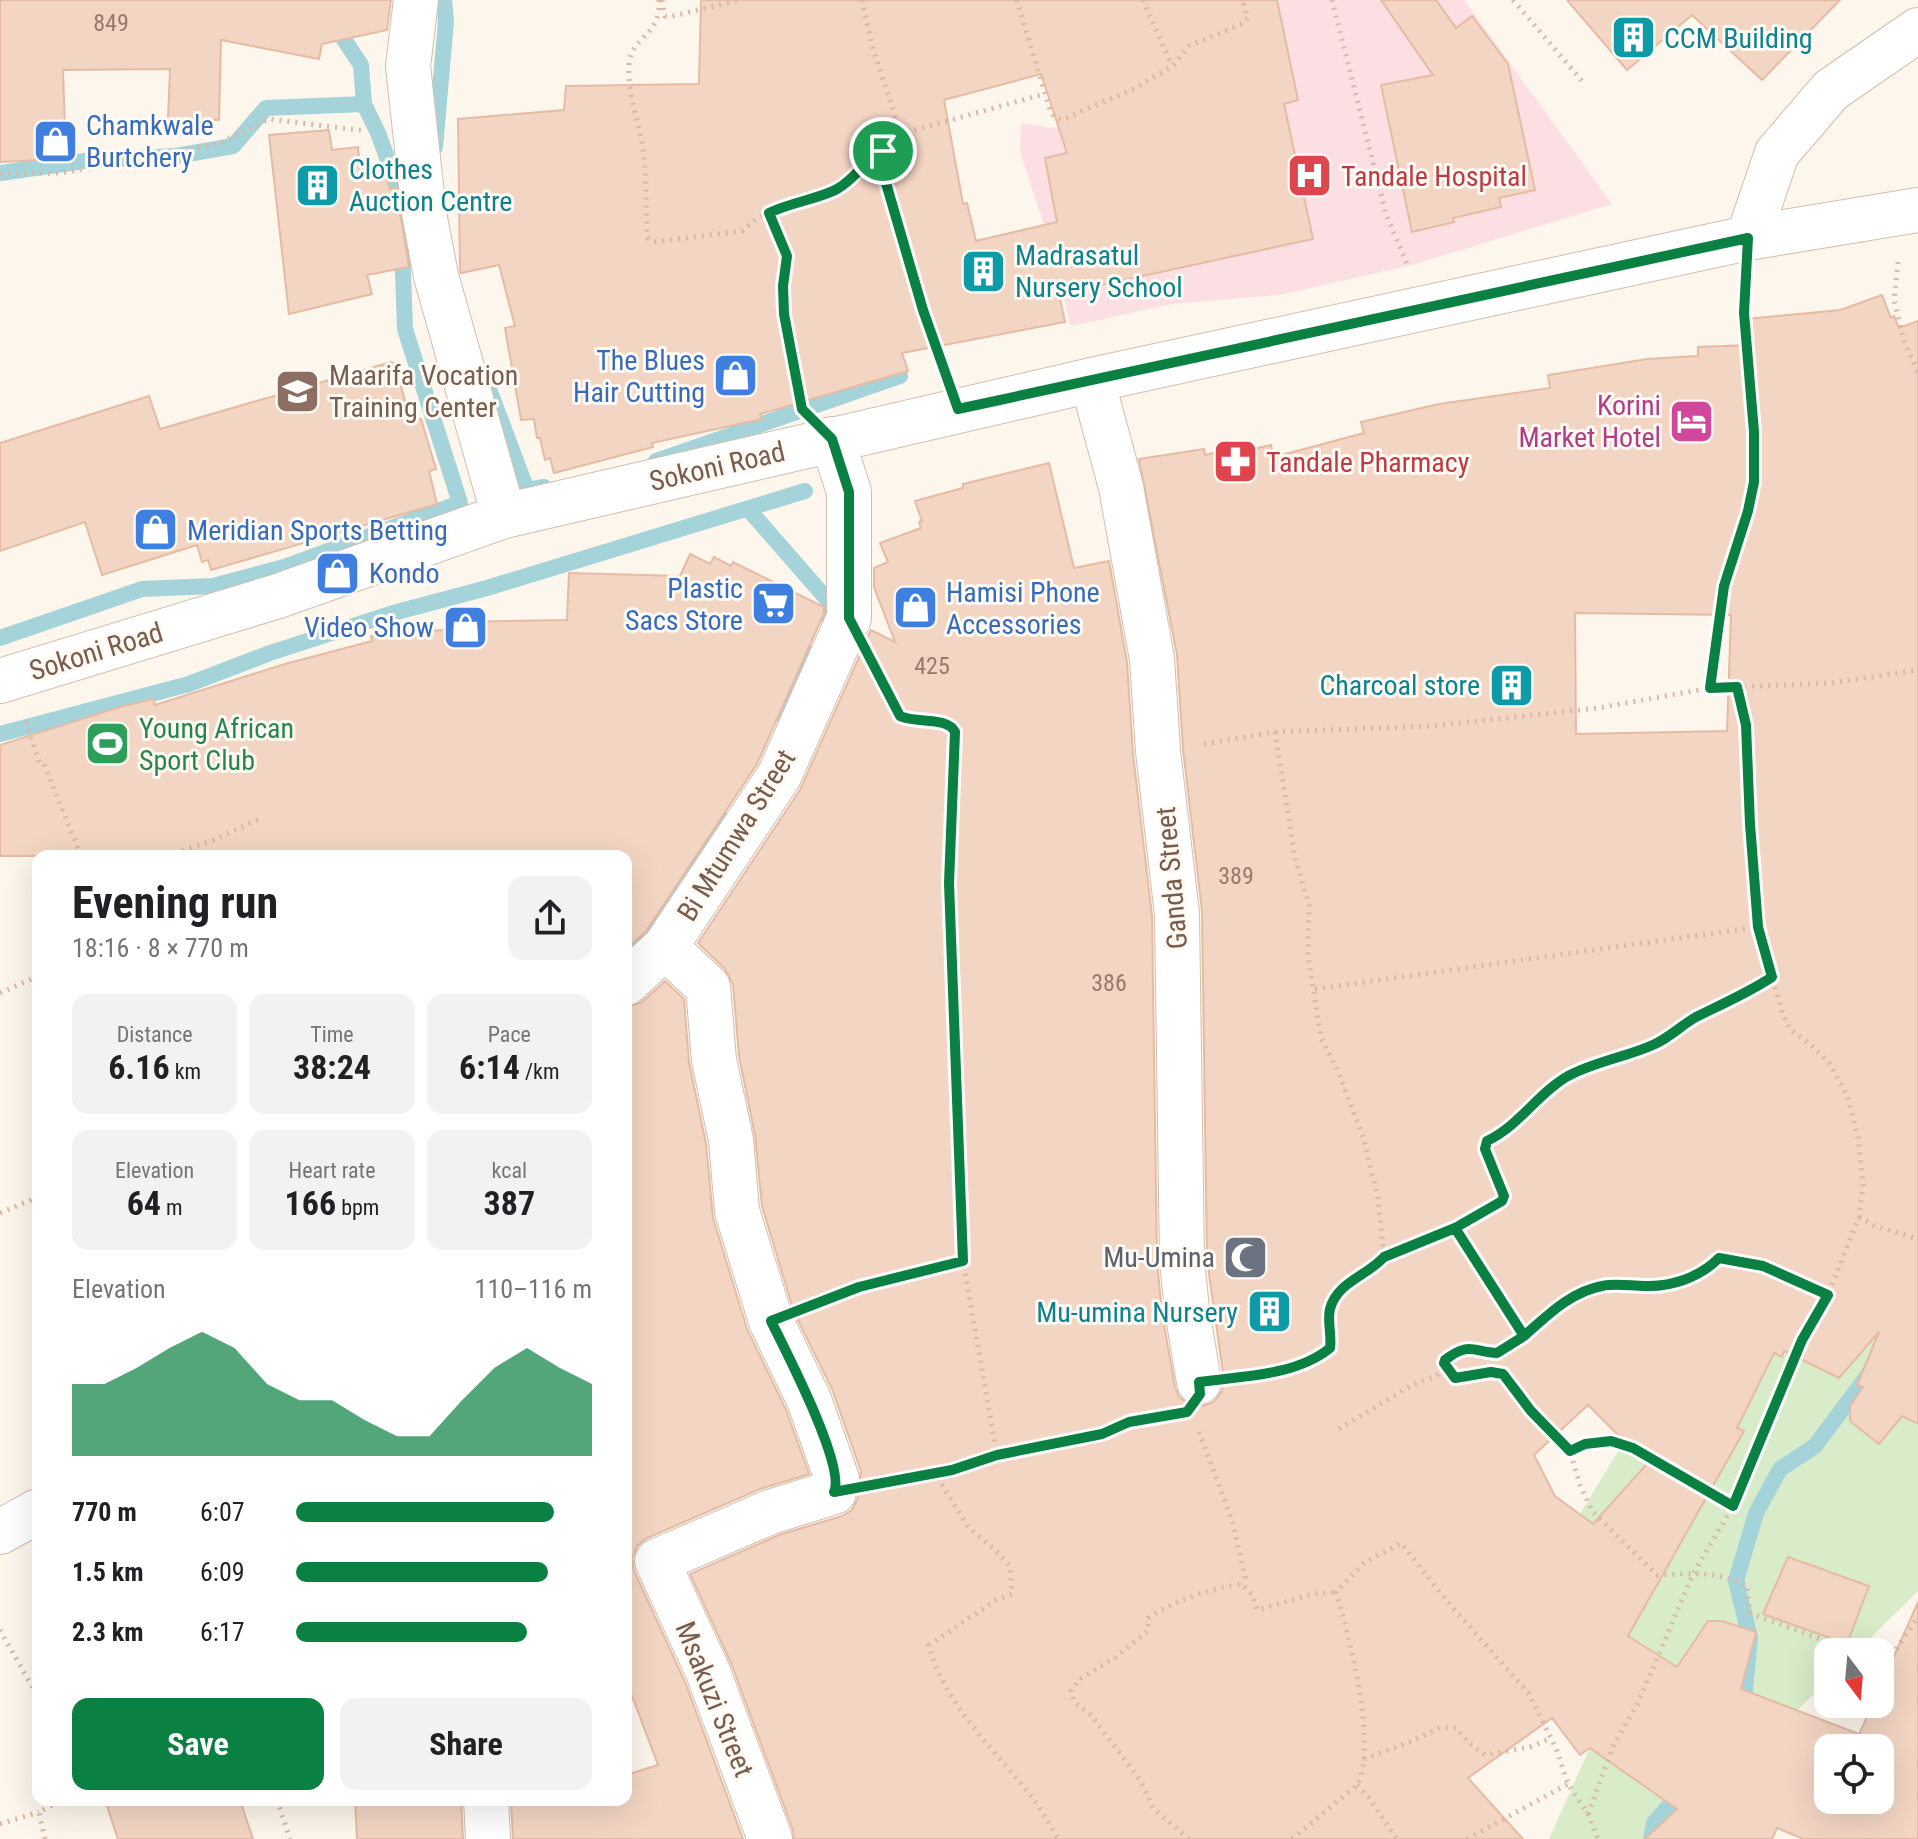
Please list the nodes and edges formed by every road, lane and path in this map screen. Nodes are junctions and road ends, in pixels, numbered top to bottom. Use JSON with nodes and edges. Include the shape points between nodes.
{"nodes":[{"id":1,"x":416,"y":0,"type":"edge"},
{"id":2,"x":660,"y":0,"type":"edge"},
{"id":3,"x":739,"y":0,"type":"edge"},
{"id":4,"x":862,"y":0,"type":"edge"},
{"id":5,"x":1017,"y":0,"type":"edge"},
{"id":6,"x":1143,"y":0,"type":"edge"},
{"id":7,"x":1242,"y":0,"type":"edge"},
{"id":8,"x":1332,"y":0,"type":"edge"},
{"id":9,"x":1513,"y":0,"type":"edge"},
{"id":10,"x":1908,"y":0,"type":"edge"},
{"id":11,"x":1918,"y":19,"type":"edge"},
{"id":12,"x":1918,"y":30,"type":"edge"},
{"id":13,"x":1173,"y":66,"type":"junction"},
{"id":14,"x":1582,"y":81,"type":"dead end"},
{"id":15,"x":1044,"y":94,"type":"junction"},
{"id":16,"x":414,"y":134,"type":"junction"},
{"id":17,"x":901,"y":134,"type":"junction"},
{"id":18,"x":883,"y":151,"type":"junction"},
{"id":19,"x":0,"y":174,"type":"edge"},
{"id":20,"x":1910,"y":212,"type":"edge"},
{"id":21,"x":769,"y":213,"type":"junction"},
{"id":22,"x":1748,"y":238,"type":"junction"},
{"id":23,"x":1421,"y":311,"type":"junction"},
{"id":24,"x":1918,"y":373,"type":"edge"},
{"id":25,"x":1092,"y":380,"type":"junction"},
{"id":26,"x":958,"y":409,"type":"junction"},
{"id":27,"x":832,"y":439,"type":"junction"},
{"id":28,"x":504,"y":516,"type":"junction"},
{"id":29,"x":849,"y":618,"type":"junction"},
{"id":30,"x":1918,"y":670,"type":"edge"},
{"id":31,"x":8,"y":678,"type":"edge"},
{"id":32,"x":1737,"y":687,"type":"junction"},
{"id":33,"x":1710,"y":688,"type":"junction"},
{"id":34,"x":1275,"y":732,"type":"junction"},
{"id":35,"x":1158,"y":751,"type":"junction"},
{"id":36,"x":259,"y":819,"type":"dead end"},
{"id":37,"x":79,"y":850,"type":"edge"},
{"id":38,"x":185,"y":850,"type":"edge"},
{"id":39,"x":1758,"y":927,"type":"junction"},
{"id":40,"x":665,"y":947,"type":"junction"},
{"id":41,"x":632,"y":977,"type":"edge"},
{"id":42,"x":1772,"y":977,"type":"junction"},
{"id":43,"x":32,"y":979,"type":"edge"},
{"id":44,"x":1315,"y":989,"type":"junction"},
{"id":45,"x":0,"y":993,"type":"edge"},
{"id":46,"x":32,"y":1200,"type":"edge"},
{"id":47,"x":0,"y":1213,"type":"edge"},
{"id":48,"x":1859,"y":1217,"type":"junction"},
{"id":49,"x":1455,"y":1228,"type":"junction"},
{"id":50,"x":1918,"y":1239,"type":"edge"},
{"id":51,"x":1384,"y":1257,"type":"junction"},
{"id":52,"x":963,"y":1261,"type":"junction"},
{"id":53,"x":1828,"y":1295,"type":"junction"},
{"id":54,"x":771,"y":1321,"type":"junction"},
{"id":55,"x":1524,"y":1336,"type":"junction"},
{"id":56,"x":1444,"y":1363,"type":"junction"},
{"id":57,"x":1193,"y":1397,"type":"junction"},
{"id":58,"x":1339,"y":1429,"type":"dead end"},
{"id":59,"x":1570,"y":1451,"type":"junction"},
{"id":60,"x":997,"y":1455,"type":"junction"},
{"id":61,"x":936,"y":1471,"type":"junction"},
{"id":62,"x":834,"y":1492,"type":"junction"},
{"id":63,"x":1733,"y":1506,"type":"junction"},
{"id":64,"x":32,"y":1514,"type":"edge"},
{"id":65,"x":0,"y":1532,"type":"edge"},
{"id":66,"x":1693,"y":1574,"type":"junction"},
{"id":67,"x":1241,"y":1584,"type":"junction"},
{"id":68,"x":1336,"y":1592,"type":"junction"},
{"id":69,"x":1918,"y":1617,"type":"edge"},
{"id":70,"x":0,"y":1630,"type":"edge"},
{"id":71,"x":1818,"y":1638,"type":"edge"},
{"id":72,"x":1894,"y":1653,"type":"edge"},
{"id":73,"x":32,"y":1686,"type":"edge"},
{"id":74,"x":1551,"y":1738,"type":"junction"},
{"id":75,"x":1364,"y":1759,"type":"junction"},
{"id":76,"x":1568,"y":1784,"type":"junction"},
{"id":77,"x":1357,"y":1785,"type":"junction"},
{"id":78,"x":51,"y":1806,"type":"edge"},
{"id":79,"x":279,"y":1806,"type":"edge"},
{"id":80,"x":486,"y":1806,"type":"edge"},
{"id":81,"x":39,"y":1812,"type":"junction"},
{"id":82,"x":1588,"y":1814,"type":"junction"},
{"id":83,"x":0,"y":1824,"type":"edge"},
{"id":84,"x":45,"y":1839,"type":"edge"},
{"id":85,"x":290,"y":1839,"type":"edge"},
{"id":86,"x":488,"y":1839,"type":"edge"},
{"id":87,"x":770,"y":1839,"type":"edge"},
{"id":88,"x":1058,"y":1839,"type":"edge"},
{"id":89,"x":1189,"y":1839,"type":"edge"},
{"id":90,"x":1292,"y":1839,"type":"edge"},
{"id":91,"x":1397,"y":1839,"type":"edge"},
{"id":92,"x":1467,"y":1839,"type":"edge"},
{"id":93,"x":1598,"y":1839,"type":"edge"}],
"edges":[{"from":1,"to":16,"type":"street","via":[[408,66]]},
{"from":2,"to":3,"type":"path","via":[[669,17]]},
{"from":2,"to":21,"type":"path","via":[[657,22],[635,46],[629,62],[644,156],[648,238],[654,242],[732,234]]},
{"from":4,"to":17,"type":"path"},
{"from":5,"to":15,"type":"path"},
{"from":6,"to":13,"type":"path"},
{"from":7,"to":13,"type":"path","via":[[1248,18],[1242,24],[1189,46]]},
{"from":8,"to":23,"type":"path","via":[[1386,214]]},
{"from":9,"to":14,"type":"path"},
{"from":10,"to":11,"type":"street"},
{"from":12,"to":22,"type":"street","via":[[1831,90],[1777,153]]},
{"from":13,"to":15,"type":"path","via":[[1062,120],[1052,114]]},
{"from":15,"to":17,"type":"path"},
{"from":16,"to":19,"type":"path","via":[[269,119],[218,144],[61,173]]},
{"from":16,"to":28,"type":"street","via":[[436,276]]},
{"from":17,"to":18,"type":"path"},
{"from":18,"to":21,"type":"path","via":[[867,159],[837,189]]},
{"from":18,"to":26,"type":"path","via":[[885,180]]},
{"from":20,"to":22,"type":"street","name":"Sokoni Road"},
{"from":20,"to":24,"type":"path","via":[[1894,300]]},
{"from":21,"to":27,"type":"path","via":[[787,256],[784,314],[802,409]]},
{"from":22,"to":23,"type":"street","name":"Sokoni Road"},
{"from":22,"to":33,"type":"path","via":[[1744,313],[1754,482],[1724,586]]},
{"from":23,"to":25,"type":"street","name":"Sokoni Road"},
{"from":25,"to":26,"type":"street","name":"Sokoni Road"},
{"from":25,"to":35,"type":"street","name":"Ganda Street","via":[[1136,562],[1152,659]]},
{"from":26,"to":27,"type":"street","name":"Sokoni Road"},
{"from":27,"to":28,"type":"street","name":"Sokoni Road"},
{"from":27,"to":29,"type":"street","name":"Bi Mtumwa Street","via":[[849,492]]},
{"from":28,"to":31,"type":"street","name":"Sokoni Road","via":[[278,596]]},
{"from":29,"to":40,"type":"street","name":"Bi Mtumwa Street","via":[[779,776]]},
{"from":29,"to":52,"type":"path","via":[[900,716],[944,722],[955,732],[949,883]]},
{"from":30,"to":32,"type":"path","via":[[1832,683]]},
{"from":31,"to":37,"type":"path"},
{"from":32,"to":33,"type":"path"},
{"from":32,"to":39,"type":"path","via":[[1746,725]]},
{"from":33,"to":34,"type":"path","via":[[1598,708],[1431,726]]},
{"from":34,"to":35,"type":"path"},
{"from":34,"to":44,"type":"path","via":[[1295,858],[1309,905],[1308,955]]},
{"from":35,"to":57,"type":"street","name":"Ganda Street","via":[[1177,914],[1182,1261]]},
{"from":36,"to":38,"type":"path"},
{"from":39,"to":42,"type":"path"},
{"from":39,"to":44,"type":"path"},
{"from":40,"to":41,"type":"street","name":"Bi Mtumwa Street"},
{"from":40,"to":54,"type":"street","via":[[708,987],[737,1211]]},
{"from":42,"to":48,"type":"path","via":[[1790,1029],[1829,1063],[1847,1095],[1863,1185]]},
{"from":42,"to":49,"type":"path","via":[[1657,1043],[1566,1077],[1502,1134],[1487,1141],[1502,1201]]},
{"from":43,"to":45,"type":"path"},
{"from":44,"to":51,"type":"path","via":[[1321,1038],[1364,1140],[1378,1198]]},
{"from":46,"to":47,"type":"path"},
{"from":48,"to":50,"type":"path"},
{"from":48,"to":53,"type":"path"},
{"from":49,"to":51,"type":"path"},
{"from":49,"to":55,"type":"path"},
{"from":51,"to":57,"type":"path","via":[[1335,1295],[1328,1313],[1330,1348],[1320,1356]]},
{"from":52,"to":54,"type":"path","via":[[859,1287]]},
{"from":52,"to":60,"type":"path"},
{"from":53,"to":55,"type":"path","via":[[1763,1266],[1719,1258],[1685,1280],[1601,1286],[1578,1294]]},
{"from":53,"to":63,"type":"path","via":[[1802,1340]]},
{"from":54,"to":62,"type":"street","via":[[835,1470]]},
{"from":55,"to":56,"type":"path","via":[[1497,1353],[1471,1347]]},
{"from":56,"to":58,"type":"path","via":[[1437,1376]]},
{"from":56,"to":59,"type":"path","via":[[1455,1378],[1503,1374]]},
{"from":57,"to":60,"type":"path","via":[[1102,1434]]},
{"from":57,"to":67,"type":"path","via":[[1192,1412],[1232,1520],[1245,1577]]},
{"from":59,"to":63,"type":"path","via":[[1611,1441],[1633,1448]]},
{"from":59,"to":66,"type":"path","via":[[1592,1511],[1657,1575]]},
{"from":60,"to":61,"type":"path"},
{"from":61,"to":62,"type":"path"},
{"from":61,"to":88,"type":"path","via":[[969,1528],[1010,1566],[1012,1594],[929,1645],[935,1670]]},
{"from":62,"to":87,"type":"street","name":"Msakuzi Street","via":[[770,1512],[657,1561],[708,1672]]},
{"from":63,"to":66,"type":"path"},
{"from":64,"to":65,"type":"street"},
{"from":66,"to":71,"type":"path","via":[[1705,1572],[1747,1585],[1750,1613]]},
{"from":66,"to":82,"type":"path","via":[[1638,1703],[1614,1744]]},
{"from":67,"to":68,"type":"path","via":[[1252,1594],[1257,1610]]},
{"from":67,"to":89,"type":"path","via":[[1211,1589],[1162,1609],[1148,1618],[1148,1631],[1080,1679],[1070,1692],[1140,1780],[1153,1808]]},
{"from":68,"to":74,"type":"path","via":[[1364,1563],[1401,1543],[1529,1694]]},
{"from":68,"to":75,"type":"path","via":[[1353,1646]]},
{"from":69,"to":72,"type":"path"},
{"from":70,"to":73,"type":"path"},
{"from":74,"to":75,"type":"path","via":[[1485,1755],[1456,1728],[1441,1727]]},
{"from":74,"to":76,"type":"path"},
{"from":75,"to":77,"type":"path"},
{"from":76,"to":82,"type":"path"},
{"from":76,"to":92,"type":"path"},
{"from":77,"to":90,"type":"path"},
{"from":77,"to":91,"type":"path"},
{"from":78,"to":81,"type":"path"},
{"from":79,"to":85,"type":"path"},
{"from":80,"to":86,"type":"street"},
{"from":81,"to":83,"type":"path"},
{"from":81,"to":84,"type":"path"},
{"from":82,"to":93,"type":"path"}]}
